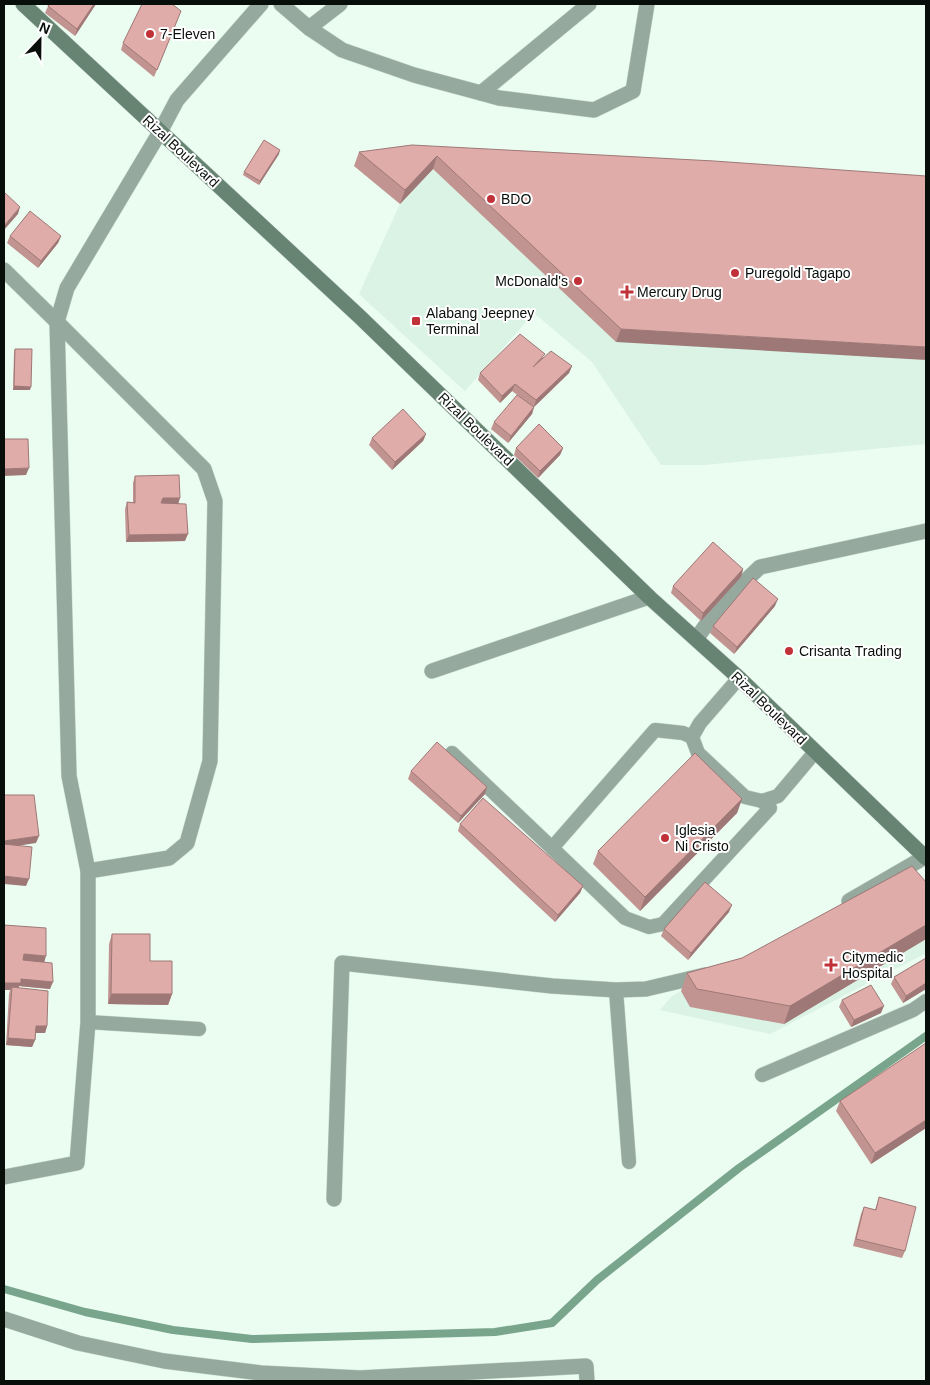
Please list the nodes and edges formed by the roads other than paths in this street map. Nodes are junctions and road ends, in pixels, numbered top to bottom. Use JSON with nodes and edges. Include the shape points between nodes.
{"nodes":[{"id":1,"x":23,"y":4,"type":"edge"},
{"id":2,"x":261,"y":4,"type":"edge"},
{"id":3,"x":281,"y":4,"type":"edge"},
{"id":4,"x":340,"y":4,"type":"edge"},
{"id":5,"x":589,"y":4,"type":"edge"},
{"id":6,"x":647,"y":4,"type":"edge"},
{"id":7,"x":309,"y":28,"type":"junction"},
{"id":8,"x":481,"y":93,"type":"junction"},
{"id":9,"x":160,"y":132,"type":"junction"},
{"id":10,"x":4,"y":270,"type":"edge"},
{"id":11,"x":57,"y":322,"type":"junction"},
{"id":12,"x":926,"y":531,"type":"edge"},
{"id":13,"x":649,"y":597,"type":"junction"},
{"id":14,"x":696,"y":639,"type":"junction"},
{"id":15,"x":432,"y":671,"type":"dead end"},
{"id":16,"x":739,"y":678,"type":"junction"},
{"id":17,"x":692,"y":737,"type":"junction"},
{"id":18,"x":815,"y":752,"type":"junction"},
{"id":19,"x":452,"y":753,"type":"edge"},
{"id":20,"x":762,"y":801,"type":"junction"},
{"id":21,"x":552,"y":848,"type":"junction"},
{"id":22,"x":926,"y":857,"type":"edge"},
{"id":23,"x":88,"y":871,"type":"junction"},
{"id":24,"x":833,"y":910,"type":"edge"},
{"id":25,"x":723,"y":971,"type":"edge"},
{"id":26,"x":616,"y":990,"type":"junction"},
{"id":27,"x":926,"y":1001,"type":"edge"},
{"id":28,"x":88,"y":1022,"type":"junction"},
{"id":29,"x":199,"y":1029,"type":"dead end"},
{"id":30,"x":762,"y":1075,"type":"dead end"},
{"id":31,"x":629,"y":1162,"type":"dead end"},
{"id":32,"x":4,"y":1177,"type":"edge"},
{"id":33,"x":334,"y":1200,"type":"dead end"},
{"id":34,"x":4,"y":1319,"type":"edge"},
{"id":35,"x":467,"y":1376,"type":"edge"},
{"id":36,"x":587,"y":1381,"type":"edge"}],
"edges":[{"from":1,"to":9,"type":"main road","name":"Rizal Boulevard"},
{"from":2,"to":9,"type":"street","via":[[177,100]]},
{"from":3,"to":7,"type":"street"},
{"from":4,"to":7,"type":"street"},
{"from":5,"to":8,"type":"street"},
{"from":6,"to":8,"type":"street","via":[[633,90],[594,110]]},
{"from":7,"to":8,"type":"street","via":[[342,50]]},
{"from":9,"to":11,"type":"street","via":[[67,288]]},
{"from":9,"to":13,"type":"main road","name":"Rizal Boulevard","via":[[360,317]]},
{"from":10,"to":11,"type":"street"},
{"from":11,"to":23,"type":"street","via":[[69,776]]},
{"from":11,"to":23,"type":"street","via":[[204,468],[215,501],[210,761],[187,843],[169,858]]},
{"from":12,"to":14,"type":"street","via":[[760,567],[722,603]]},
{"from":13,"to":14,"type":"main road","name":"Rizal Boulevard"},
{"from":13,"to":15,"type":"street"},
{"from":14,"to":16,"type":"main road","name":"Rizal Boulevard"},
{"from":16,"to":17,"type":"lane"},
{"from":16,"to":18,"type":"main road","name":"Rizal Boulevard"},
{"from":17,"to":20,"type":"lane","via":[[698,753],[745,797]]},
{"from":17,"to":21,"type":"lane","via":[[655,730]]},
{"from":18,"to":20,"type":"lane","via":[[778,796]]},
{"from":18,"to":22,"type":"main road","name":"Rizal Boulevard"},
{"from":19,"to":21,"type":"lane"},
{"from":20,"to":21,"type":"lane","via":[[770,808],[663,924],[649,928],[625,918]]},
{"from":22,"to":24,"type":"street"},
{"from":23,"to":28,"type":"street"},
{"from":25,"to":26,"type":"street","via":[[646,989]]},
{"from":26,"to":31,"type":"lane"},
{"from":26,"to":33,"type":"street","via":[[342,963]]},
{"from":27,"to":30,"type":"lane","via":[[914,1010]]},
{"from":28,"to":29,"type":"lane"},
{"from":28,"to":32,"type":"street","via":[[76,1163]]},
{"from":34,"to":35,"type":"street","via":[[78,1343],[145,1357],[260,1373],[360,1378]]},
{"from":35,"to":36,"type":"street","via":[[586,1366]]}]}
